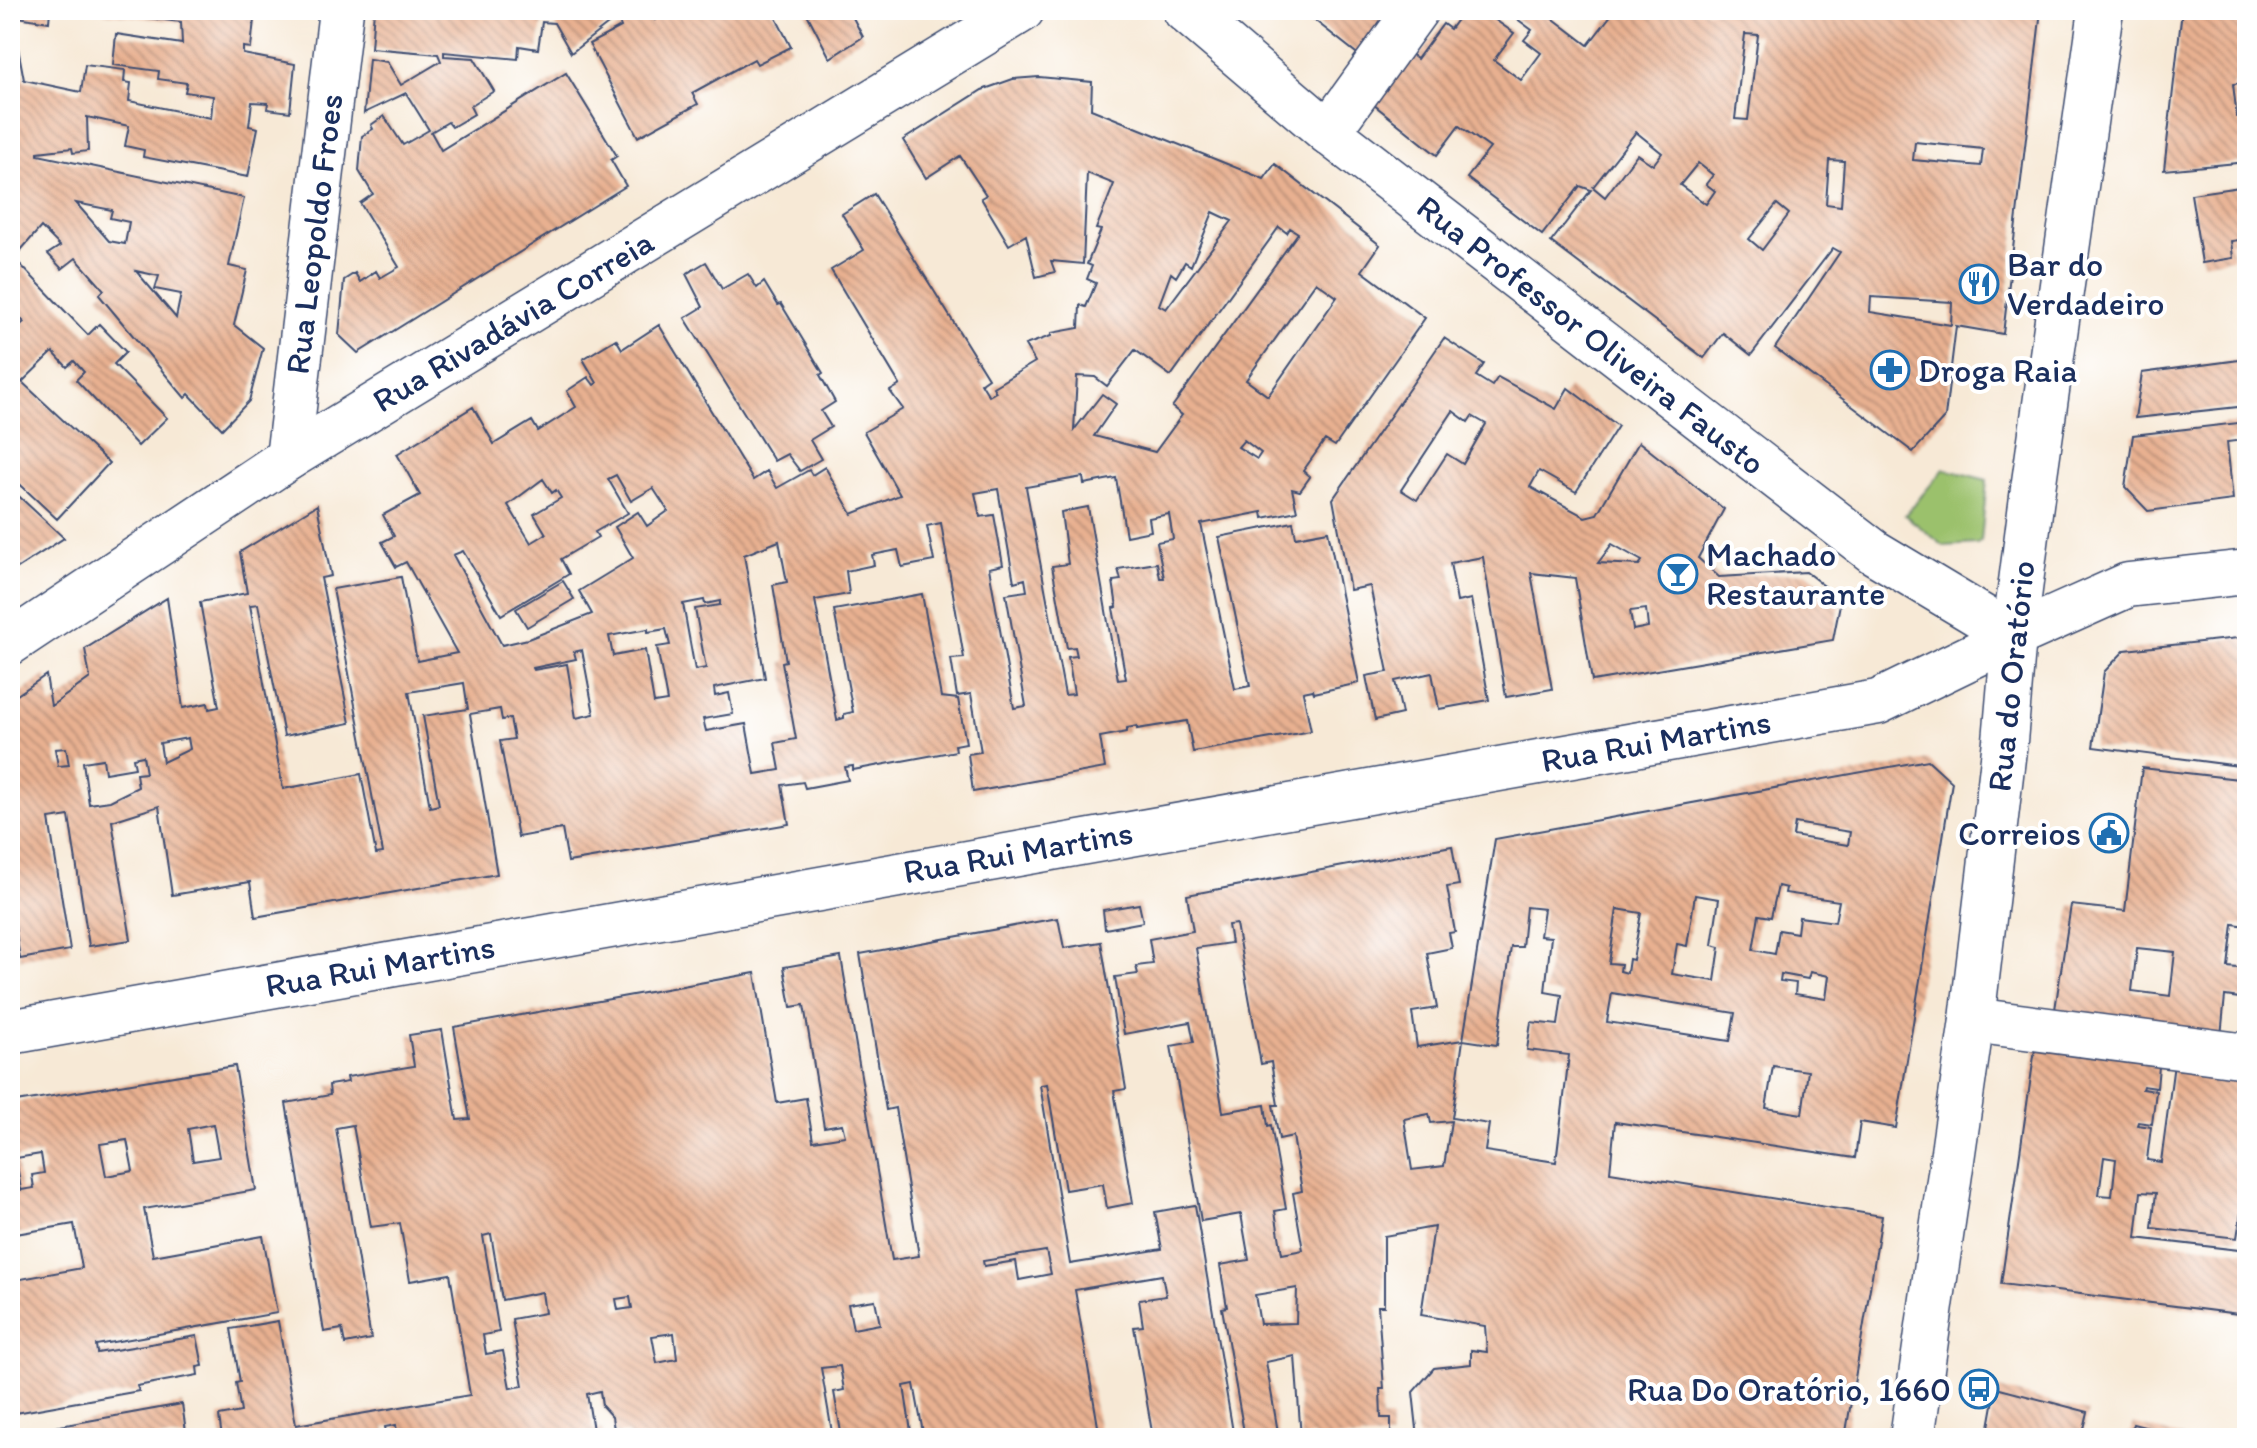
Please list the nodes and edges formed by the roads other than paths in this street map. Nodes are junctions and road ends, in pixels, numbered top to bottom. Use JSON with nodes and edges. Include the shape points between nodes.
{"nodes":[{"id":1,"x":341,"y":10,"type":"edge"},
{"id":2,"x":1022,"y":10,"type":"edge"},
{"id":3,"x":1185,"y":10,"type":"edge"},
{"id":4,"x":1416,"y":10,"type":"edge"},
{"id":5,"x":2101,"y":10,"type":"edge"},
{"id":6,"x":1328,"y":132,"type":"junction"},
{"id":7,"x":288,"y":458,"type":"junction"},
{"id":8,"x":2247,"y":572,"type":"edge"},
{"id":9,"x":2014,"y":636,"type":"junction"},
{"id":10,"x":10,"y":643,"type":"edge"},
{"id":11,"x":1972,"y":1020,"type":"junction"},
{"id":12,"x":10,"y":1032,"type":"edge"},
{"id":13,"x":2247,"y":1056,"type":"edge"},
{"id":14,"x":1912,"y":1438,"type":"edge"}],
"edges":[{"from":1,"to":7,"type":"street","name":"Rua Leopoldo Froes"},
{"from":2,"to":7,"type":"street","name":"Rua Rivadávia Correia"},
{"from":3,"to":6,"type":"street","name":"Rua Professor Oliveira Fausto"},
{"from":4,"to":6,"type":"street"},
{"from":5,"to":9,"type":"street","name":"Rua do Oratório"},
{"from":6,"to":9,"type":"street","name":"Rua Professor Oliveira Fausto","via":[[1874,552]]},
{"from":7,"to":10,"type":"street","name":"Rua Rivadávia Correia"},
{"from":8,"to":9,"type":"street","name":"Rua Rui Martins","via":[[2128,585]]},
{"from":9,"to":11,"type":"street","name":"Rua do Oratório"},
{"from":9,"to":12,"type":"street","name":"Rua Rui Martins","via":[[1878,702]]},
{"from":11,"to":13,"type":"street"},
{"from":11,"to":14,"type":"street","name":"Rua do Oratório"}]}
